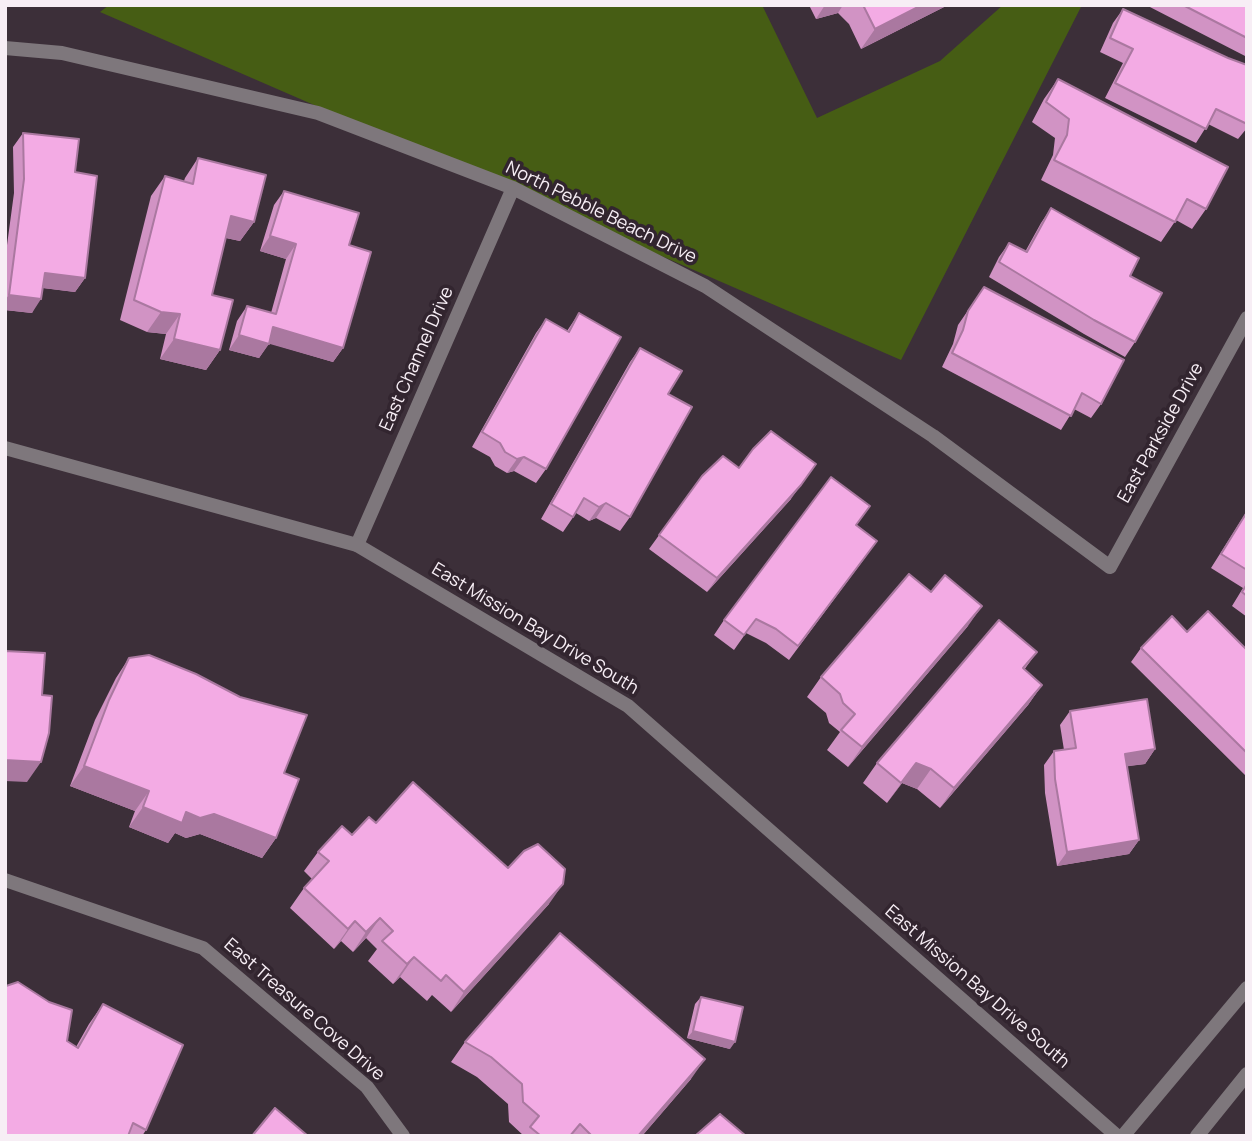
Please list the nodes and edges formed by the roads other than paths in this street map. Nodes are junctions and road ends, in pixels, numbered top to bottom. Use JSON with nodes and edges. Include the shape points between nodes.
{"nodes":[{"id":1,"x":5,"y":48,"type":"edge"},
{"id":2,"x":513,"y":188,"type":"junction"},
{"id":3,"x":1247,"y":318,"type":"edge"},
{"id":4,"x":5,"y":448,"type":"edge"},
{"id":5,"x":357,"y":545,"type":"junction"},
{"id":6,"x":1110,"y":567,"type":"joint"},
{"id":7,"x":5,"y":880,"type":"edge"},
{"id":8,"x":1247,"y":988,"type":"edge"},
{"id":9,"x":1247,"y":1074,"type":"edge"},
{"id":10,"x":403,"y":1136,"type":"edge"},
{"id":11,"x":1117,"y":1136,"type":"edge"},
{"id":12,"x":1123,"y":1136,"type":"edge"},
{"id":13,"x":1197,"y":1136,"type":"edge"}],
"edges":[{"from":1,"to":2,"type":"street","name":"North Pebble Beach Drive","via":[[62,53],[318,113]]},
{"from":2,"to":5,"type":"street","name":"East Channel Drive"},
{"from":2,"to":6,"type":"street","name":"North Pebble Beach Drive","via":[[705,286],[933,436]]},
{"from":3,"to":6,"type":"street","name":"East Parkside Drive"},
{"from":4,"to":5,"type":"street","name":"East Mission Bay Drive South"},
{"from":5,"to":11,"type":"street","name":"East Mission Bay Drive South","via":[[628,706]]},
{"from":7,"to":10,"type":"street","name":"East Treasure Cove Drive","via":[[203,947],[367,1087]]},
{"from":8,"to":12,"type":"street"},
{"from":9,"to":13,"type":"street"}]}
